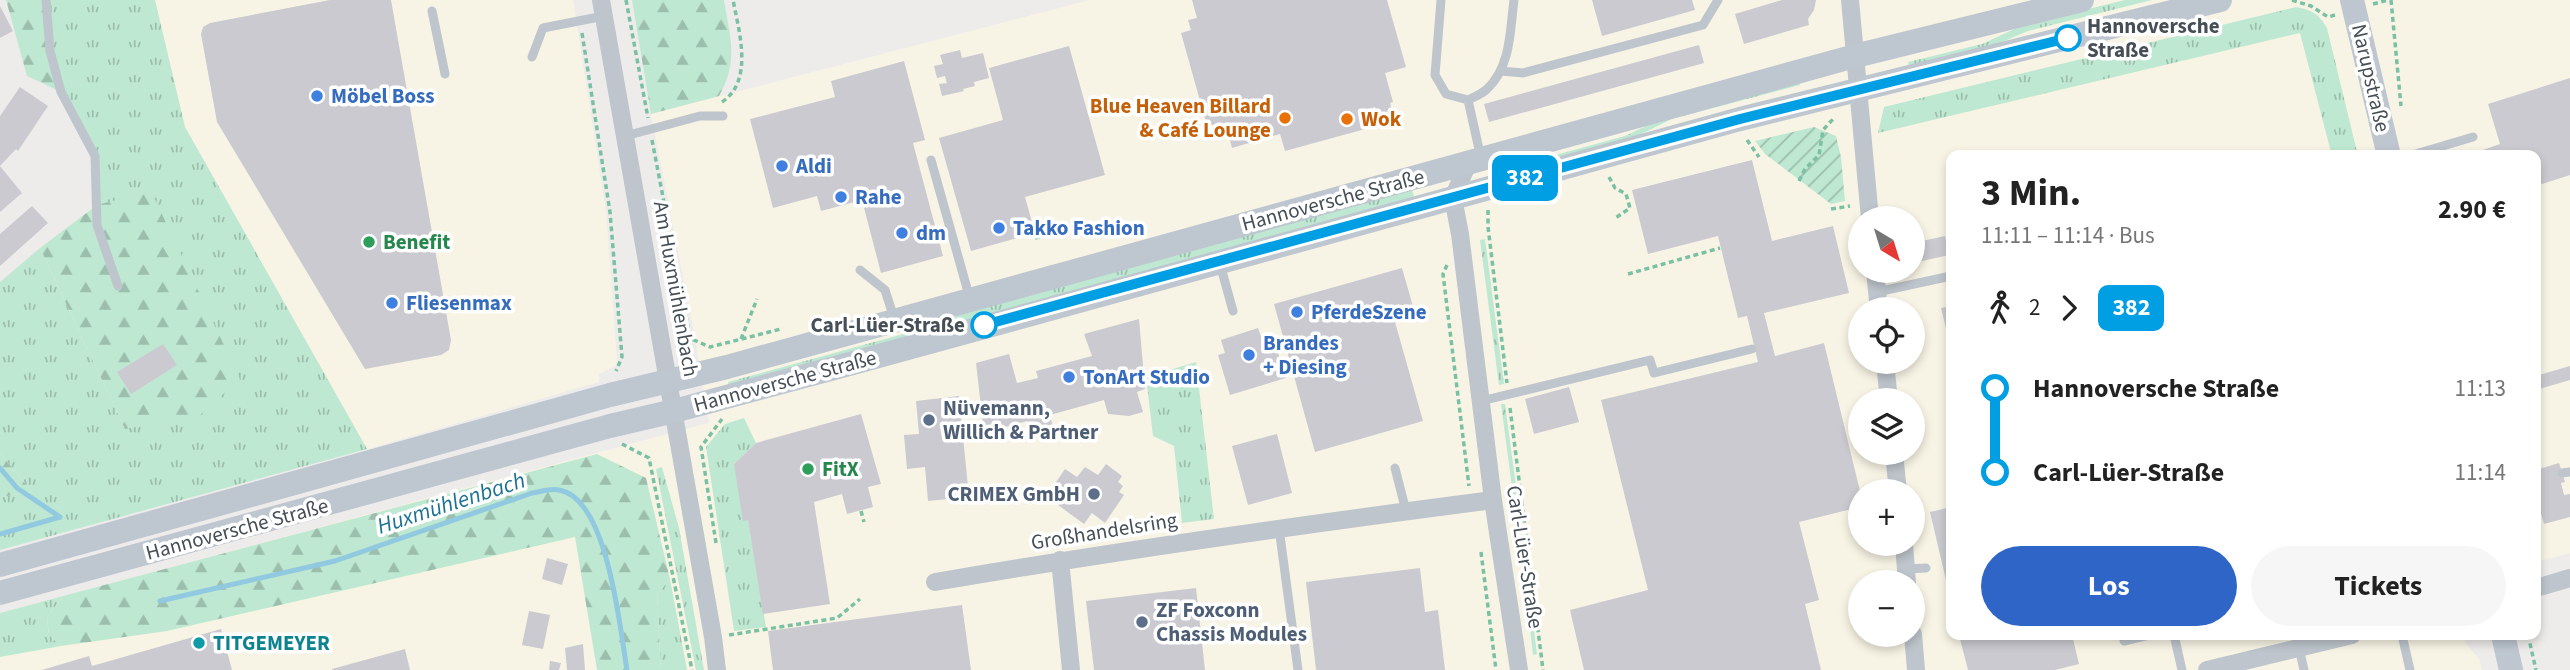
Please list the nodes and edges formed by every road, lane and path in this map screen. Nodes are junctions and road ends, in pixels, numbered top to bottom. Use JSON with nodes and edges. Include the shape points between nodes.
{"nodes":[{"id":1,"x":46,"y":0,"type":"edge"},
{"id":2,"x":626,"y":0,"type":"edge"},
{"id":3,"x":733,"y":0,"type":"edge"},
{"id":4,"x":1441,"y":0,"type":"edge"},
{"id":5,"x":1514,"y":0,"type":"edge"},
{"id":6,"x":1718,"y":0,"type":"edge"},
{"id":7,"x":1850,"y":0,"type":"edge"},
{"id":8,"x":2082,"y":0,"type":"edge"},
{"id":9,"x":2220,"y":0,"type":"edge"},
{"id":10,"x":2292,"y":0,"type":"edge"},
{"id":11,"x":2352,"y":0,"type":"edge"},
{"id":12,"x":2391,"y":0,"type":"edge"},
{"id":13,"x":2174,"y":5,"type":"edge"},
{"id":14,"x":2027,"y":6,"type":"edge"},
{"id":15,"x":603,"y":8,"type":"edge"},
{"id":16,"x":432,"y":11,"type":"dead end"},
{"id":17,"x":2328,"y":17,"type":"dead end"},
{"id":18,"x":580,"y":20,"type":"junction"},
{"id":19,"x":1855,"y":56,"type":"junction"},
{"id":20,"x":532,"y":57,"type":"dead end"},
{"id":21,"x":1501,"y":71,"type":"junction"},
{"id":22,"x":445,"y":74,"type":"dead end"},
{"id":23,"x":1857,"y":88,"type":"junction"},
{"id":24,"x":1468,"y":100,"type":"junction"},
{"id":25,"x":2401,"y":106,"type":"dead end"},
{"id":26,"x":699,"y":116,"type":"junction"},
{"id":27,"x":1836,"y":116,"type":"dead end"},
{"id":28,"x":723,"y":117,"type":"dead end"},
{"id":29,"x":650,"y":129,"type":"junction"},
{"id":30,"x":625,"y":136,"type":"junction"},
{"id":31,"x":2473,"y":137,"type":"dead end"},
{"id":32,"x":1746,"y":140,"type":"dead end"},
{"id":33,"x":2388,"y":150,"type":"edge"},
{"id":34,"x":2429,"y":150,"type":"edge"},
{"id":35,"x":1759,"y":157,"type":"dead end"},
{"id":36,"x":931,"y":160,"type":"dead end"},
{"id":37,"x":1475,"y":161,"type":"junction"},
{"id":38,"x":1609,"y":177,"type":"dead end"},
{"id":39,"x":1799,"y":181,"type":"dead end"},
{"id":40,"x":1453,"y":198,"type":"junction"},
{"id":41,"x":1848,"y":206,"type":"edge"},
{"id":42,"x":1869,"y":206,"type":"edge"},
{"id":43,"x":1832,"y":209,"type":"dead end"},
{"id":44,"x":1488,"y":211,"type":"dead end"},
{"id":45,"x":1039,"y":218,"type":"dead end"},
{"id":46,"x":1614,"y":219,"type":"dead end"},
{"id":47,"x":1035,"y":238,"type":"dead end"},
{"id":48,"x":1720,"y":248,"type":"dead end"},
{"id":49,"x":1220,"y":262,"type":"junction"},
{"id":50,"x":860,"y":270,"type":"dead end"},
{"id":51,"x":1443,"y":274,"type":"dead end"},
{"id":52,"x":1628,"y":274,"type":"dead end"},
{"id":53,"x":1946,"y":278,"type":"edge"},
{"id":54,"x":118,"y":286,"type":"dead end"},
{"id":55,"x":1890,"y":297,"type":"edge"},
{"id":56,"x":757,"y":299,"type":"dead end"},
{"id":57,"x":970,"y":300,"type":"junction"},
{"id":58,"x":1233,"y":312,"type":"dead end"},
{"id":59,"x":895,"y":321,"type":"junction"},
{"id":60,"x":780,"y":328,"type":"dead end"},
{"id":61,"x":741,"y":339,"type":"junction"},
{"id":62,"x":1752,"y":349,"type":"dead end"},
{"id":63,"x":613,"y":374,"type":"dead end"},
{"id":64,"x":669,"y":381,"type":"junction"},
{"id":65,"x":1509,"y":396,"type":"junction"},
{"id":66,"x":1481,"y":401,"type":"junction"},
{"id":67,"x":674,"y":411,"type":"junction"},
{"id":68,"x":729,"y":416,"type":"dead end"},
{"id":69,"x":621,"y":443,"type":"dead end"},
{"id":70,"x":1395,"y":468,"type":"dead end"},
{"id":71,"x":1493,"y":500,"type":"junction"},
{"id":72,"x":1472,"y":503,"type":"junction"},
{"id":73,"x":861,"y":511,"type":"dead end"},
{"id":74,"x":1406,"y":511,"type":"junction"},
{"id":75,"x":864,"y":522,"type":"dead end"},
{"id":76,"x":1279,"y":528,"type":"junction"},
{"id":77,"x":1481,"y":551,"type":"dead end"},
{"id":78,"x":718,"y":554,"type":"dead end"},
{"id":79,"x":1060,"y":560,"type":"junction"},
{"id":80,"x":0,"y":565,"type":"edge"},
{"id":81,"x":1926,"y":568,"type":"dead end"},
{"id":82,"x":1921,"y":570,"type":"edge"},
{"id":83,"x":2570,"y":578,"type":"edge"},
{"id":84,"x":935,"y":582,"type":"dead end"},
{"id":85,"x":2541,"y":587,"type":"edge"},
{"id":86,"x":0,"y":593,"type":"edge"},
{"id":87,"x":860,"y":599,"type":"dead end"},
{"id":88,"x":722,"y":636,"type":"junction"},
{"id":89,"x":2131,"y":640,"type":"edge"},
{"id":90,"x":2175,"y":640,"type":"edge"},
{"id":91,"x":2332,"y":640,"type":"edge"},
{"id":92,"x":2403,"y":640,"type":"edge"},
{"id":93,"x":2504,"y":640,"type":"edge"},
{"id":94,"x":2529,"y":640,"type":"edge"},
{"id":95,"x":2124,"y":642,"type":"dead end"},
{"id":96,"x":732,"y":646,"type":"dead end"},
{"id":97,"x":1914,"y":647,"type":"edge"},
{"id":98,"x":2299,"y":648,"type":"junction"},
{"id":99,"x":692,"y":670,"type":"edge"},
{"id":100,"x":717,"y":670,"type":"edge"},
{"id":101,"x":1071,"y":670,"type":"edge"},
{"id":102,"x":1298,"y":670,"type":"edge"},
{"id":103,"x":1496,"y":670,"type":"edge"},
{"id":104,"x":1519,"y":670,"type":"edge"},
{"id":105,"x":1542,"y":670,"type":"edge"},
{"id":106,"x":1916,"y":670,"type":"edge"},
{"id":107,"x":2182,"y":670,"type":"edge"},
{"id":108,"x":2207,"y":670,"type":"edge"},
{"id":109,"x":2304,"y":670,"type":"edge"},
{"id":110,"x":2410,"y":670,"type":"edge"},
{"id":111,"x":2511,"y":670,"type":"edge"},
{"id":112,"x":2536,"y":670,"type":"edge"}],
"edges":[{"from":1,"to":54,"type":"lane","via":[[50,51],[61,92],[95,156],[97,225]]},
{"from":2,"to":29,"type":"path"},
{"from":3,"to":26,"type":"path","via":[[743,54],[741,68],[730,97]]},
{"from":4,"to":24,"type":"lane","via":[[1435,75],[1446,94]]},
{"from":5,"to":21,"type":"lane"},
{"from":6,"to":21,"type":"lane","via":[[1703,25],[1523,73]]},
{"from":7,"to":19,"type":"street"},
{"from":8,"to":14,"type":"main road","name":"Hannoversche Straße"},
{"from":9,"to":13,"type":"main road","name":"Hannoversche Straße"},
{"from":10,"to":17,"type":"path"},
{"from":11,"to":33,"type":"main road","name":"Narupstraße"},
{"from":12,"to":25,"type":"path"},
{"from":13,"to":23,"type":"main road","name":"Hannoversche Straße"},
{"from":14,"to":19,"type":"main road","name":"Hannoversche Straße"},
{"from":15,"to":18,"type":"lane"},
{"from":15,"to":30,"type":"street","name":"Am Huxmühlenbach"},
{"from":16,"to":22,"type":"lane"},
{"from":18,"to":20,"type":"lane","via":[[544,28]]},
{"from":18,"to":63,"type":"path","via":[[610,212],[622,357]]},
{"from":19,"to":23,"type":"street"},
{"from":19,"to":37,"type":"main road","name":"Hannoversche Straße"},
{"from":21,"to":24,"type":"lane","via":[[1487,90]]},
{"from":23,"to":40,"type":"main road","name":"Hannoversche Straße"},
{"from":23,"to":42,"type":"street"},
{"from":24,"to":37,"type":"lane"},
{"from":26,"to":28,"type":"lane"},
{"from":26,"to":29,"type":"lane"},
{"from":27,"to":39,"type":"path","via":[[1823,130],[1819,155]]},
{"from":29,"to":30,"type":"lane"},
{"from":29,"to":61,"type":"path","via":[[689,332],[694,341],[709,347]]},
{"from":30,"to":64,"type":"street","name":"Am Huxmühlenbach"},
{"from":31,"to":34,"type":"lane"},
{"from":32,"to":35,"type":"path"},
{"from":36,"to":57,"type":"lane"},
{"from":37,"to":40,"type":"street"},
{"from":37,"to":57,"type":"main road","name":"Hannoversche Straße"},
{"from":38,"to":46,"type":"path","via":[[1615,188],[1626,194],[1630,208]]},
{"from":40,"to":49,"type":"main road","name":"Hannoversche Straße"},
{"from":40,"to":66,"type":"street","name":"Carl-Lüer-Straße"},
{"from":41,"to":43,"type":"path"},
{"from":44,"to":65,"type":"path","name":"Carl-Lüer-Straße"},
{"from":45,"to":47,"type":"path","via":[[1045,236]]},
{"from":48,"to":52,"type":"path"},
{"from":49,"to":58,"type":"lane"},
{"from":49,"to":67,"type":"main road","name":"Hannoversche Straße"},
{"from":50,"to":59,"type":"lane","via":[[885,290]]},
{"from":51,"to":72,"type":"path","name":"Carl-Lüer-Straße"},
{"from":53,"to":55,"type":"lane"},
{"from":56,"to":61,"type":"path"},
{"from":57,"to":59,"type":"main road","name":"Hannoversche Straße"},
{"from":59,"to":64,"type":"main road","name":"Hannoversche Straße"},
{"from":60,"to":61,"type":"path"},
{"from":62,"to":65,"type":"lane","via":[[1654,373],[1650,360]]},
{"from":64,"to":67,"type":"street","name":"Am Huxmühlenbach"},
{"from":64,"to":80,"type":"main road","name":"Hannoversche Straße"},
{"from":65,"to":66,"type":"lane"},
{"from":65,"to":105,"type":"path","name":"Carl-Lüer-Straße"},
{"from":66,"to":71,"type":"street","name":"Carl-Lüer-Straße"},
{"from":67,"to":86,"type":"main road","name":"Hannoversche Straße"},
{"from":67,"to":88,"type":"street","name":"Am Huxmühlenbach"},
{"from":68,"to":78,"type":"path","via":[[701,447]]},
{"from":69,"to":99,"type":"path","via":[[649,458]]},
{"from":70,"to":74,"type":"lane"},
{"from":71,"to":72,"type":"street","name":"Großhandelsring"},
{"from":71,"to":104,"type":"street","name":"Carl-Lüer-Straße"},
{"from":72,"to":74,"type":"street","name":"Großhandelsring"},
{"from":73,"to":75,"type":"path"},
{"from":74,"to":76,"type":"street","name":"Großhandelsring"},
{"from":76,"to":79,"type":"street","name":"Großhandelsring"},
{"from":76,"to":102,"type":"lane"},
{"from":77,"to":103,"type":"path","name":"Carl-Lüer-Straße"},
{"from":79,"to":84,"type":"street","name":"Großhandelsring"},
{"from":79,"to":101,"type":"street"},
{"from":81,"to":82,"type":"lane"},
{"from":83,"to":85,"type":"street"},
{"from":87,"to":88,"type":"path","via":[[837,618]]},
{"from":88,"to":96,"type":"path"},
{"from":88,"to":100,"type":"street","name":"Am Huxmühlenbach"},
{"from":89,"to":95,"type":"lane"},
{"from":90,"to":107,"type":"lane"},
{"from":91,"to":98,"type":"street"},
{"from":92,"to":110,"type":"lane"},
{"from":93,"to":111,"type":"main road"},
{"from":94,"to":112,"type":"path"},
{"from":97,"to":106,"type":"street"},
{"from":98,"to":108,"type":"street"},
{"from":98,"to":109,"type":"lane"}]}
